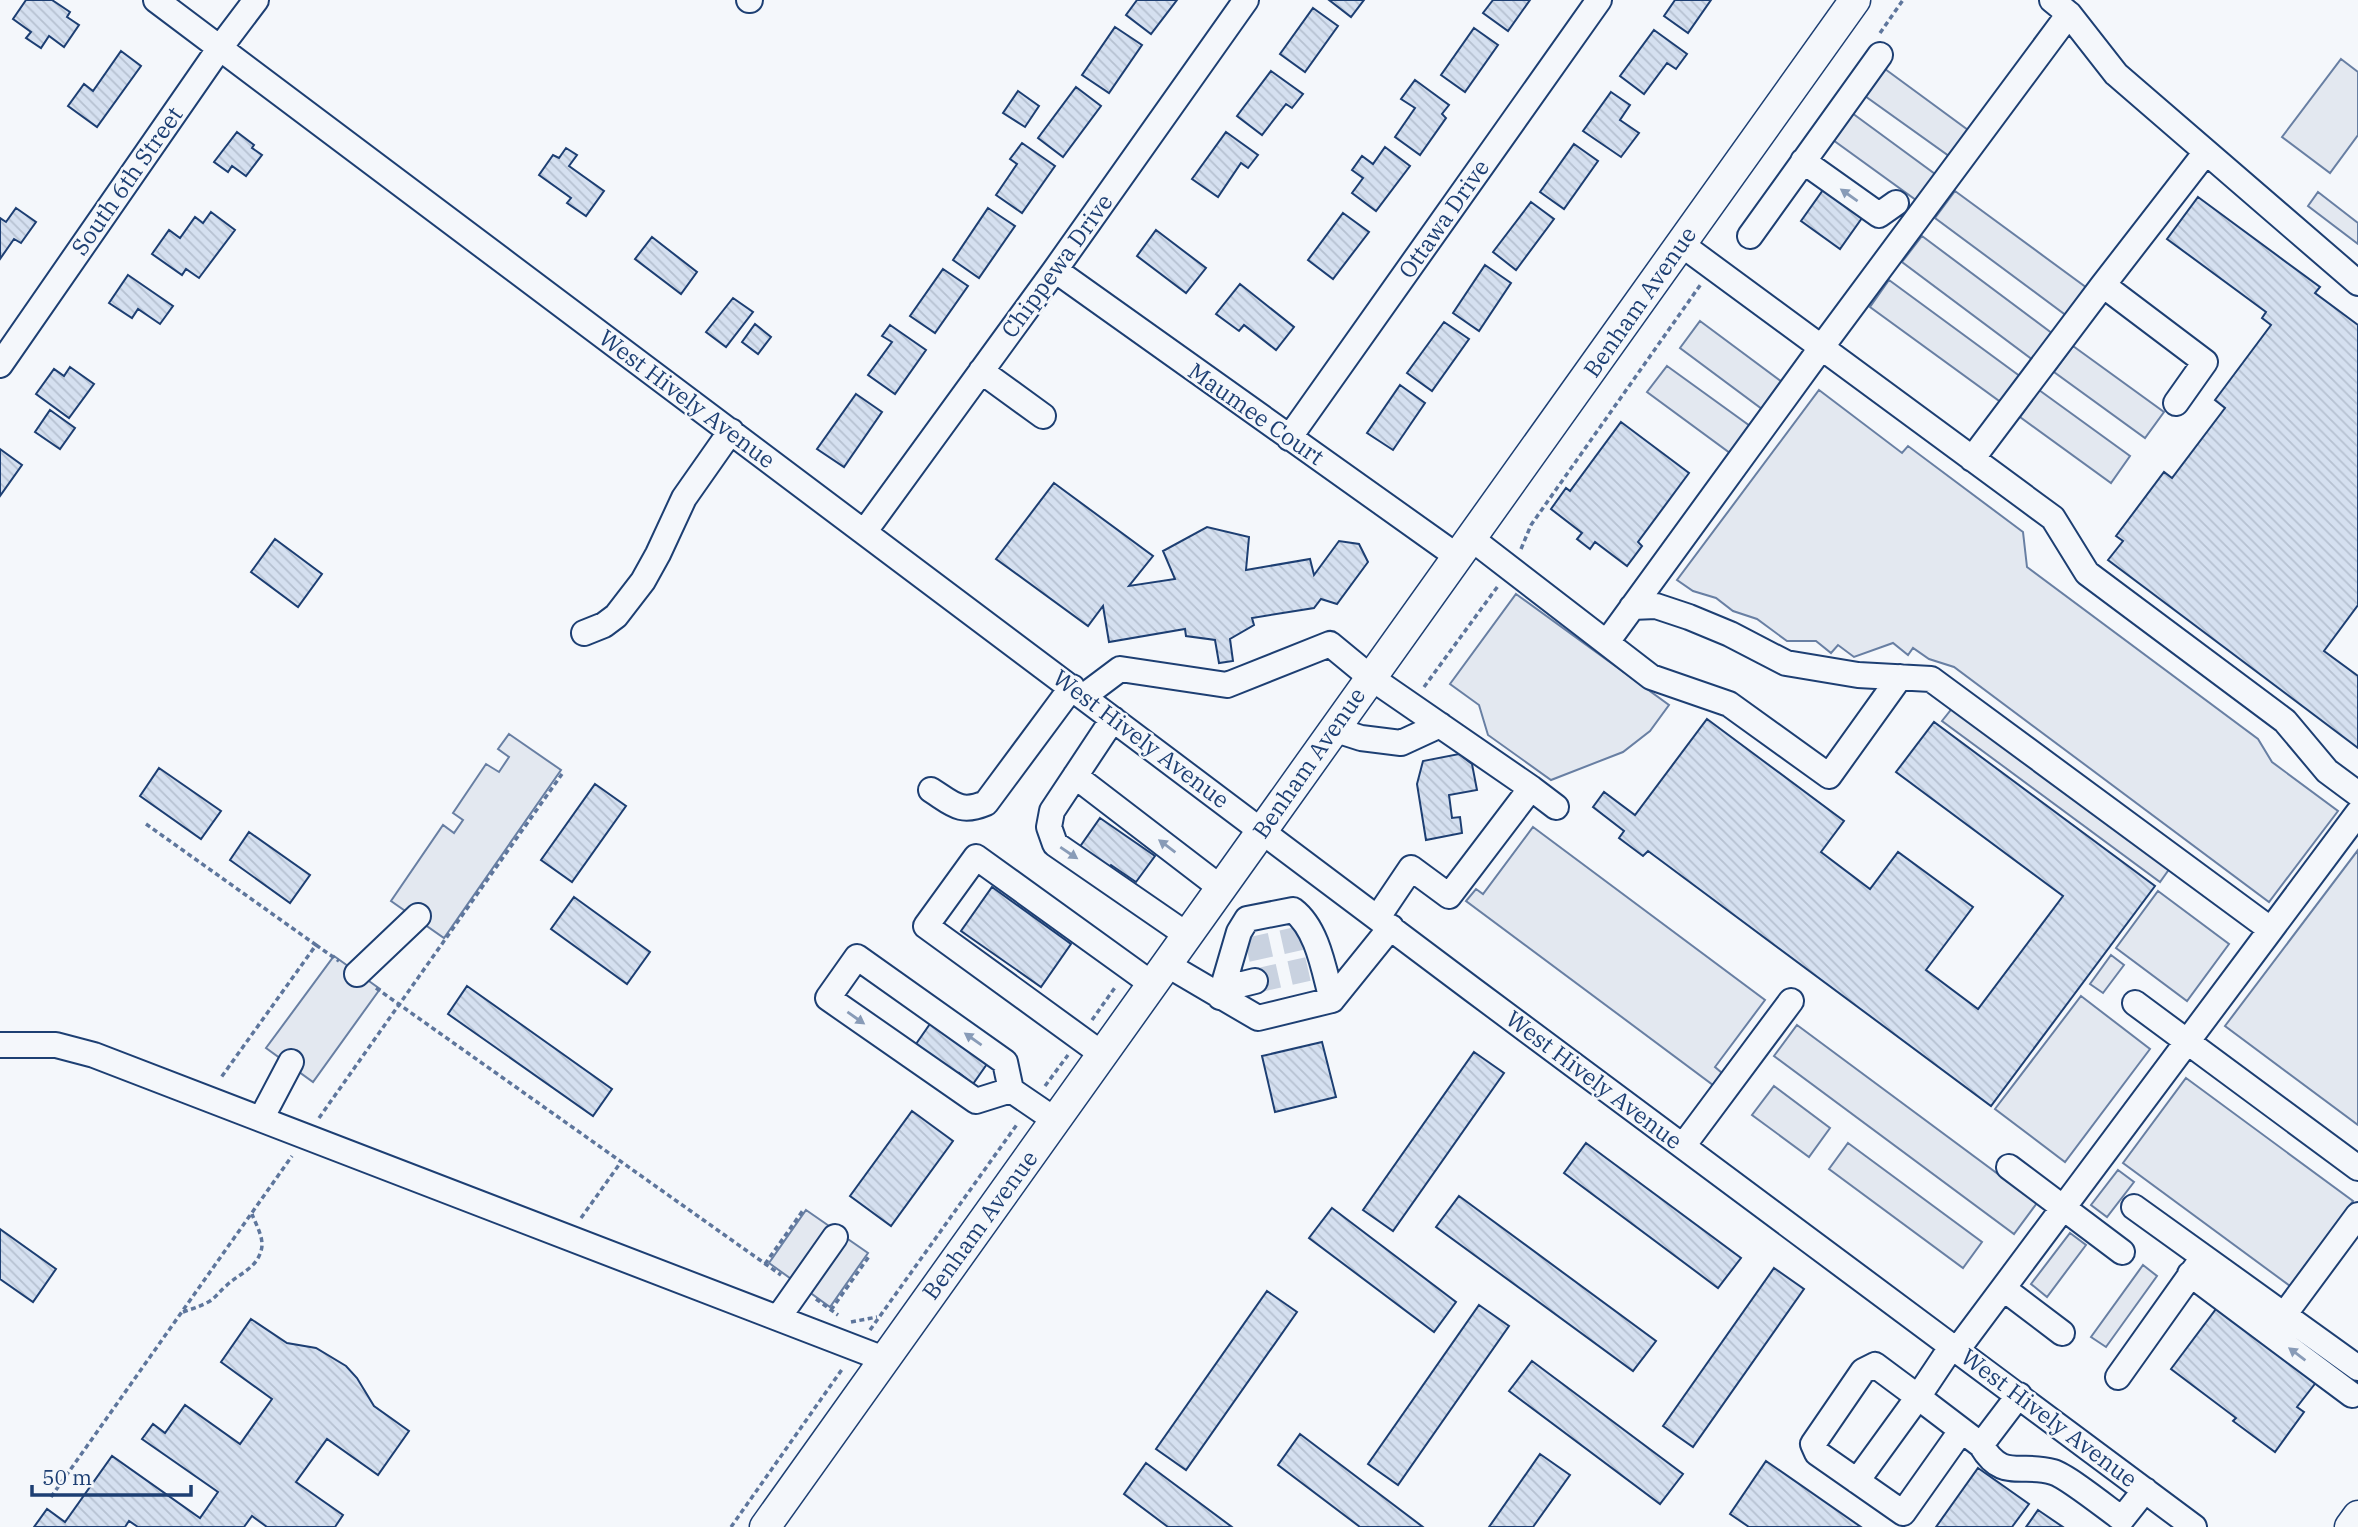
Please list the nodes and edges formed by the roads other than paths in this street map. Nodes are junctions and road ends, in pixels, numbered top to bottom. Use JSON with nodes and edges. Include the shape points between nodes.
{"nodes":[{"id":1,"x":156,"y":0,"type":"edge"},
{"id":2,"x":256,"y":0,"type":"edge"},
{"id":3,"x":1246,"y":0,"type":"edge"},
{"id":4,"x":1600,"y":0,"type":"edge"},
{"id":5,"x":1855,"y":0,"type":"edge"},
{"id":6,"x":2061,"y":7,"type":"edge"},
{"id":7,"x":1880,"y":44,"type":"road end"},
{"id":8,"x":219,"y":49,"type":"junction"},
{"id":9,"x":2206,"y":152,"type":"junction"},
{"id":10,"x":1803,"y":161,"type":"junction"},
{"id":11,"x":1896,"y":203,"type":"dead end"},
{"id":12,"x":1750,"y":236,"type":"dead end"},
{"id":13,"x":1681,"y":244,"type":"junction"},
{"id":14,"x":1055,"y":270,"type":"junction"},
{"id":15,"x":2358,"y":282,"type":"edge"},
{"id":16,"x":2103,"y":285,"type":"junction"},
{"id":17,"x":1821,"y":348,"type":"junction"},
{"id":18,"x":0,"y":365,"type":"edge"},
{"id":19,"x":981,"y":372,"type":"junction"},
{"id":20,"x":2176,"y":402,"type":"dead end"},
{"id":21,"x":1043,"y":416,"type":"dead end"},
{"id":22,"x":731,"y":432,"type":"junction"},
{"id":23,"x":1289,"y":438,"type":"junction"},
{"id":24,"x":1972,"y":459,"type":"junction"},
{"id":25,"x":865,"y":531,"type":"junction"},
{"id":26,"x":1465,"y":548,"type":"junction"},
{"id":27,"x":1632,"y":607,"type":"junction"},
{"id":28,"x":584,"y":633,"type":"dead end"},
{"id":29,"x":1607,"y":642,"type":"junction"},
{"id":30,"x":1370,"y":677,"type":"junction"},
{"id":31,"x":1900,"y":677,"type":"junction"},
{"id":32,"x":1078,"y":692,"type":"junction"},
{"id":33,"x":1114,"y":719,"type":"junction"},
{"id":34,"x":1440,"y":725,"type":"junction"},
{"id":35,"x":1333,"y":729,"type":"junction"},
{"id":36,"x":1075,"y":776,"type":"junction"},
{"id":37,"x":1531,"y":788,"type":"junction"},
{"id":38,"x":932,"y":790,"type":"dead end"},
{"id":39,"x":2358,"y":794,"type":"edge"},
{"id":40,"x":1556,"y":807,"type":"dead end"},
{"id":41,"x":2358,"y":813,"type":"edge"},
{"id":42,"x":1262,"y":830,"type":"junction"},
{"id":43,"x":1221,"y":888,"type":"junction"},
{"id":44,"x":418,"y":916,"type":"dead end"},
{"id":45,"x":1384,"y":922,"type":"junction"},
{"id":46,"x":2270,"y":929,"type":"junction"},
{"id":47,"x":1187,"y":935,"type":"junction"},
{"id":48,"x":1149,"y":972,"type":"junction"},
{"id":49,"x":357,"y":974,"type":"road end"},
{"id":50,"x":1255,"y":982,"type":"tunnel mouth"},
{"id":51,"x":1222,"y":990,"type":"junction"},
{"id":52,"x":1332,"y":1000,"type":"junction"},
{"id":53,"x":1791,"y":1001,"type":"dead end"},
{"id":54,"x":2134,"y":1003,"type":"dead end"},
{"id":55,"x":2186,"y":1041,"type":"junction"},
{"id":56,"x":0,"y":1045,"type":"edge"},
{"id":57,"x":1091,"y":1046,"type":"junction"},
{"id":58,"x":290,"y":1062,"type":"dead end"},
{"id":59,"x":1011,"y":1090,"type":"junction"},
{"id":60,"x":1044,"y":1112,"type":"junction"},
{"id":61,"x":261,"y":1119,"type":"junction"},
{"id":62,"x":1683,"y":1146,"type":"junction"},
{"id":63,"x":2009,"y":1167,"type":"dead end"},
{"id":64,"x":2358,"y":1168,"type":"edge"},
{"id":65,"x":2134,"y":1207,"type":"dead end"},
{"id":66,"x":2063,"y":1208,"type":"junction"},
{"id":67,"x":2358,"y":1215,"type":"edge"},
{"id":68,"x":835,"y":1237,"type":"dead end"},
{"id":69,"x":2122,"y":1252,"type":"dead end"},
{"id":70,"x":2197,"y":1266,"type":"junction"},
{"id":71,"x":2004,"y":1289,"type":"junction"},
{"id":72,"x":2284,"y":1315,"type":"junction"},
{"id":73,"x":778,"y":1318,"type":"junction"},
{"id":74,"x":2062,"y":1333,"type":"dead end"},
{"id":75,"x":1955,"y":1348,"type":"junction"},
{"id":76,"x":884,"y":1359,"type":"junction"},
{"id":77,"x":2358,"y":1368,"type":"edge"},
{"id":78,"x":2118,"y":1377,"type":"dead end"},
{"id":79,"x":2019,"y":1395,"type":"junction"},
{"id":80,"x":2352,"y":1395,"type":"dead end"},
{"id":81,"x":1917,"y":1397,"type":"junction"},
{"id":82,"x":1971,"y":1438,"type":"junction"},
{"id":83,"x":1857,"y":1481,"type":"junction"},
{"id":84,"x":2145,"y":1490,"type":"junction"},
{"id":85,"x":2358,"y":1517,"type":"edge"},
{"id":86,"x":1898,"y":1520,"type":"edge"},
{"id":87,"x":2127,"y":1523,"type":"edge"},
{"id":88,"x":2192,"y":1526,"type":"edge"},
{"id":89,"x":765,"y":1527,"type":"edge"},
{"id":90,"x":2350,"y":1527,"type":"edge"}],
"edges":[{"from":1,"to":8,"type":"street","name":"West Hively Avenue"},
{"from":2,"to":8,"type":"street","name":"South 6th Street"},
{"from":3,"to":14,"type":"street","name":"Chippewa Drive"},
{"from":4,"to":23,"type":"street","name":"Ottawa Drive"},
{"from":5,"to":13,"type":"main road","name":"Benham Avenue"},
{"from":6,"to":9,"type":"street","via":[[2116,74]]},
{"from":6,"to":17,"type":"street"},
{"from":7,"to":10,"type":"street"},
{"from":8,"to":18,"type":"street","name":"South 6th Street"},
{"from":8,"to":22,"type":"street","name":"West Hively Avenue"},
{"from":9,"to":15,"type":"street"},
{"from":9,"to":16,"type":"street"},
{"from":11,"to":10,"type":"street","one_way":true,"via":[[1879,215]]},
{"from":10,"to":12,"type":"street"},
{"from":13,"to":17,"type":"street"},
{"from":13,"to":26,"type":"main road","name":"Benham Avenue"},
{"from":14,"to":19,"type":"street","name":"Chippewa Drive"},
{"from":14,"to":23,"type":"street","name":"Maumee Court"},
{"from":16,"to":20,"type":"street","via":[[2205,362]]},
{"from":16,"to":24,"type":"street"},
{"from":17,"to":24,"type":"street"},
{"from":17,"to":27,"type":"street"},
{"from":19,"to":21,"type":"street"},
{"from":19,"to":25,"type":"street","name":"Chippewa Drive"},
{"from":22,"to":25,"type":"street","name":"West Hively Avenue"},
{"from":22,"to":28,"type":"street","via":[[684,498],[643,581],[616,616]]},
{"from":23,"to":26,"type":"street","name":"Maumee Court"},
{"from":24,"to":39,"type":"street","via":[[2053,519],[2087,573],[2285,721],[2327,771]]},
{"from":25,"to":32,"type":"street","name":"West Hively Avenue"},
{"from":26,"to":29,"type":"street","name":"Maumee Court","via":[[1511,569]]},
{"from":26,"to":30,"type":"main road","name":"Benham Avenue"},
{"from":27,"to":29,"type":"street"},
{"from":27,"to":31,"type":"street","via":[[1656,606],[1689,617],[1786,663]]},
{"from":29,"to":31,"type":"street","name":"Maumee Court","via":[[1651,677],[1729,704],[1829,776]]},
{"from":30,"to":32,"type":"street","via":[[1330,644],[1227,685],[1120,669]]},
{"from":30,"to":34,"type":"street"},
{"from":30,"to":35,"type":"main road","name":"Benham Avenue"},
{"from":31,"to":46,"type":"street","via":[[1931,679]]},
{"from":32,"to":33,"type":"street","name":"West Hively Avenue"},
{"from":32,"to":38,"type":"street","via":[[986,803],[971,809],[958,807]]},
{"from":33,"to":36,"type":"street"},
{"from":33,"to":42,"type":"street","name":"West Hively Avenue"},
{"from":34,"to":35,"type":"street","via":[[1401,743]]},
{"from":34,"to":37,"type":"street"},
{"from":35,"to":42,"type":"main road","name":"Benham Avenue"},
{"from":43,"to":36,"type":"street","one_way":true},
{"from":36,"to":47,"type":"street","one_way":true,"via":[[1052,811],[1049,827],[1055,844]]},
{"from":37,"to":40,"type":"street"},
{"from":37,"to":45,"type":"street","via":[[1449,896],[1411,868]]},
{"from":41,"to":46,"type":"street"},
{"from":42,"to":43,"type":"main road","name":"Benham Avenue"},
{"from":42,"to":45,"type":"street","name":"West Hively Avenue"},
{"from":43,"to":47,"type":"main road","name":"Benham Avenue"},
{"from":44,"to":49,"type":"street"},
{"from":45,"to":52,"type":"street"},
{"from":45,"to":62,"type":"street","name":"West Hively Avenue"},
{"from":46,"to":55,"type":"street"},
{"from":47,"to":48,"type":"main road","name":"Benham Avenue"},
{"from":48,"to":51,"type":"street"},
{"from":48,"to":57,"type":"main road","name":"Benham Avenue"},
{"from":48,"to":57,"type":"street","via":[[976,857],[926,926]]},
{"from":50,"to":51,"type":"street"},
{"from":51,"to":52,"type":"street","via":[[1258,1018]]},
{"from":51,"to":52,"type":"street","via":[[1240,952],[1239,932],[1247,919],[1293,910],[1300,916],[1315,967]]},
{"from":53,"to":62,"type":"street"},
{"from":54,"to":55,"type":"street"},
{"from":55,"to":64,"type":"street"},
{"from":55,"to":66,"type":"street"},
{"from":56,"to":61,"type":"street","via":[[56,1045],[94,1055]]},
{"from":57,"to":60,"type":"main road","name":"Benham Avenue"},
{"from":58,"to":61,"type":"street"},
{"from":59,"to":59,"type":"street","one_way":true,"via":[[1006,1062],[857,957],[828,998],[976,1101]]},
{"from":59,"to":60,"type":"street"},
{"from":60,"to":76,"type":"main road","name":"Benham Avenue"},
{"from":61,"to":73,"type":"street"},
{"from":62,"to":75,"type":"street","name":"West Hively Avenue"},
{"from":63,"to":66,"type":"street"},
{"from":65,"to":70,"type":"street"},
{"from":66,"to":69,"type":"street"},
{"from":66,"to":71,"type":"street"},
{"from":67,"to":72,"type":"street"},
{"from":68,"to":73,"type":"street"},
{"from":70,"to":72,"type":"street"},
{"from":70,"to":78,"type":"street"},
{"from":80,"to":70,"type":"street","one_way":true},
{"from":71,"to":74,"type":"street"},
{"from":71,"to":75,"type":"street"},
{"from":72,"to":77,"type":"street"},
{"from":73,"to":76,"type":"street"},
{"from":75,"to":79,"type":"street","name":"West Hively Avenue"},
{"from":75,"to":81,"type":"street"},
{"from":76,"to":89,"type":"main road","name":"Benham Avenue"},
{"from":79,"to":82,"type":"street"},
{"from":79,"to":84,"type":"street","name":"West Hively Avenue"},
{"from":81,"to":82,"type":"street"},
{"from":81,"to":83,"type":"street"},
{"from":81,"to":83,"type":"street","via":[[1875,1365],[1863,1371],[1813,1444],[1817,1454]]},
{"from":82,"to":86,"type":"street"},
{"from":82,"to":87,"type":"street","via":[[1991,1462],[2055,1472]]},
{"from":83,"to":86,"type":"street"},
{"from":84,"to":87,"type":"street"},
{"from":84,"to":88,"type":"street","name":"West Hively Avenue"},
{"from":85,"to":90,"type":"main road"}]}
